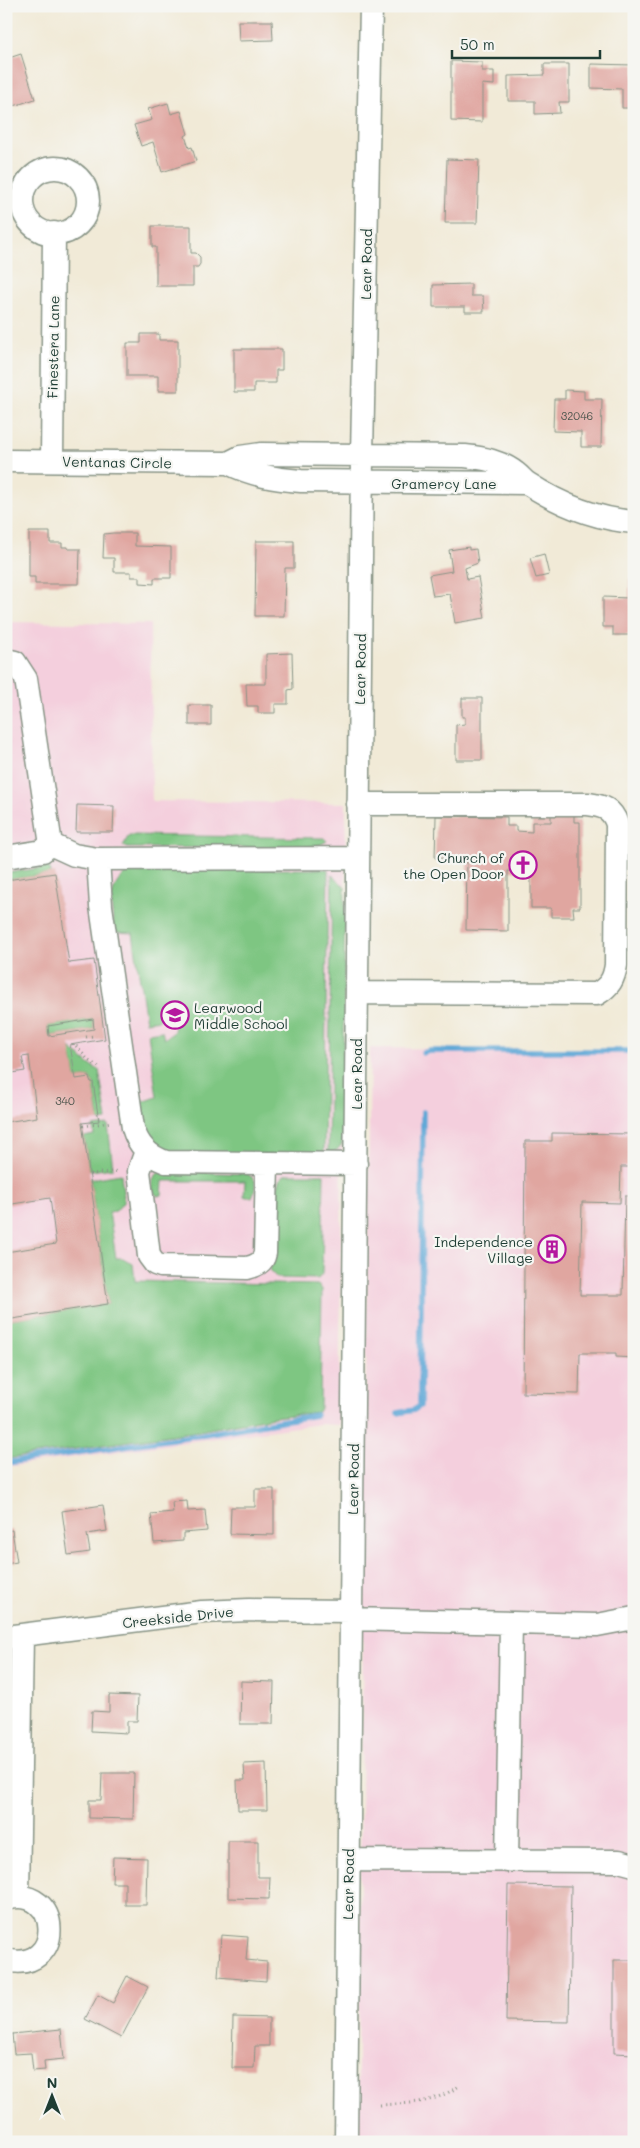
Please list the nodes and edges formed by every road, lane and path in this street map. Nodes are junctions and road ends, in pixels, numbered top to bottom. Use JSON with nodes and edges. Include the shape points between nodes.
{"nodes":[{"id":1,"x":371,"y":6,"type":"edge"},
{"id":2,"x":54,"y":233,"type":"dead end"},
{"id":3,"x":362,"y":455,"type":"junction"},
{"id":4,"x":6,"y":461,"type":"edge"},
{"id":5,"x":52,"y":462,"type":"junction"},
{"id":6,"x":228,"y":464,"type":"junction"},
{"id":7,"x":362,"y":482,"type":"junction"},
{"id":8,"x":526,"y":483,"type":"junction"},
{"id":9,"x":634,"y":522,"type":"edge"},
{"id":10,"x":6,"y":660,"type":"edge"},
{"id":11,"x":358,"y":804,"type":"junction"},
{"id":12,"x":50,"y":844,"type":"junction"},
{"id":13,"x":6,"y":857,"type":"edge"},
{"id":14,"x":358,"y":858,"type":"junction"},
{"id":15,"x":98,"y":859,"type":"junction"},
{"id":16,"x":357,"y":993,"type":"junction"},
{"id":17,"x":94,"y":1036,"type":"dead end"},
{"id":18,"x":86,"y":1037,"type":"dead end"},
{"id":19,"x":76,"y":1046,"type":"dead end"},
{"id":20,"x":99,"y":1067,"type":"dead end"},
{"id":21,"x":112,"y":1122,"type":"dead end"},
{"id":22,"x":82,"y":1126,"type":"dead end"},
{"id":23,"x":146,"y":1151,"type":"junction"},
{"id":24,"x":267,"y":1163,"type":"junction"},
{"id":25,"x":356,"y":1164,"type":"junction"},
{"id":26,"x":119,"y":1171,"type":"dead end"},
{"id":27,"x":90,"y":1174,"type":"dead end"},
{"id":28,"x":351,"y":1615,"type":"junction"},
{"id":29,"x":634,"y":1618,"type":"edge"},
{"id":30,"x":511,"y":1623,"type":"junction"},
{"id":31,"x":14,"y":1636,"type":"edge"},
{"id":32,"x":349,"y":1860,"type":"junction"},
{"id":33,"x":507,"y":1861,"type":"junction"},
{"id":34,"x":634,"y":1865,"type":"edge"},
{"id":35,"x":12,"y":1898,"type":"edge"},
{"id":36,"x":6,"y":1960,"type":"edge"},
{"id":37,"x":459,"y":2086,"type":"dead end"},
{"id":38,"x":380,"y":2105,"type":"dead end"},
{"id":39,"x":346,"y":2142,"type":"edge"}],
"edges":[{"from":1,"to":3,"type":"street","name":"Lear Road"},
{"from":2,"to":5,"type":"street","name":"Finestera Lane"},
{"from":3,"to":6,"type":"street","name":"Ventanas Circle","via":[[261,454],[240,457]]},
{"from":3,"to":7,"type":"street","name":"Lear Road"},
{"from":3,"to":8,"type":"street","name":"Gramercy Lane","via":[[485,458],[502,464]]},
{"from":4,"to":5,"type":"street","name":"Ventanas Circle"},
{"from":5,"to":6,"type":"street","name":"Ventanas Circle"},
{"from":6,"to":7,"type":"street","name":"Ventanas Circle","via":[[246,473],[269,478]]},
{"from":7,"to":8,"type":"street","name":"Gramercy Lane"},
{"from":7,"to":11,"type":"street","name":"Lear Road"},
{"from":8,"to":9,"type":"street","name":"Gramercy Lane","via":[[583,512]]},
{"from":10,"to":12,"type":"street","via":[[15,662],[26,678]]},
{"from":11,"to":14,"type":"street","name":"Lear Road"},
{"from":11,"to":16,"type":"street","via":[[588,804],[604,806],[614,814],[617,824],[616,965],[615,976],[608,987],[597,994]]},
{"from":12,"to":13,"type":"street","via":[[43,851]]},
{"from":12,"to":15,"type":"street","via":[[74,855]]},
{"from":14,"to":15,"type":"street"},
{"from":14,"to":16,"type":"street","name":"Lear Road"},
{"from":15,"to":23,"type":"street","via":[[101,906],[133,1128]]},
{"from":16,"to":25,"type":"street","name":"Lear Road"},
{"from":17,"to":18,"type":"path"},
{"from":19,"to":20,"type":"path"},
{"from":21,"to":22,"type":"path"},
{"from":23,"to":24,"type":"street","via":[[166,1162]]},
{"from":23,"to":24,"type":"street","via":[[139,1171],[149,1256],[154,1264],[161,1266],[247,1268],[262,1261],[265,1253]]},
{"from":24,"to":25,"type":"street"},
{"from":25,"to":28,"type":"street","name":"Lear Road"},
{"from":26,"to":27,"type":"path"},
{"from":28,"to":30,"type":"street","name":"Creekside Drive"},
{"from":28,"to":31,"type":"street","name":"Creekside Drive","via":[[249,1610],[202,1612]]},
{"from":28,"to":32,"type":"street","name":"Lear Road"},
{"from":29,"to":30,"type":"street","name":"Creekside Drive","via":[[597,1625]]},
{"from":30,"to":33,"type":"street"},
{"from":31,"to":35,"type":"street"},
{"from":32,"to":33,"type":"street"},
{"from":32,"to":39,"type":"street","name":"Lear Road"},
{"from":33,"to":34,"type":"street","via":[[618,1861]]},
{"from":35,"to":36,"type":"street","via":[[33,1901],[42,1908],[49,1918],[50,1934],[36,1956],[21,1962]]},
{"from":37,"to":38,"type":"path","via":[[428,2102]]}]}
